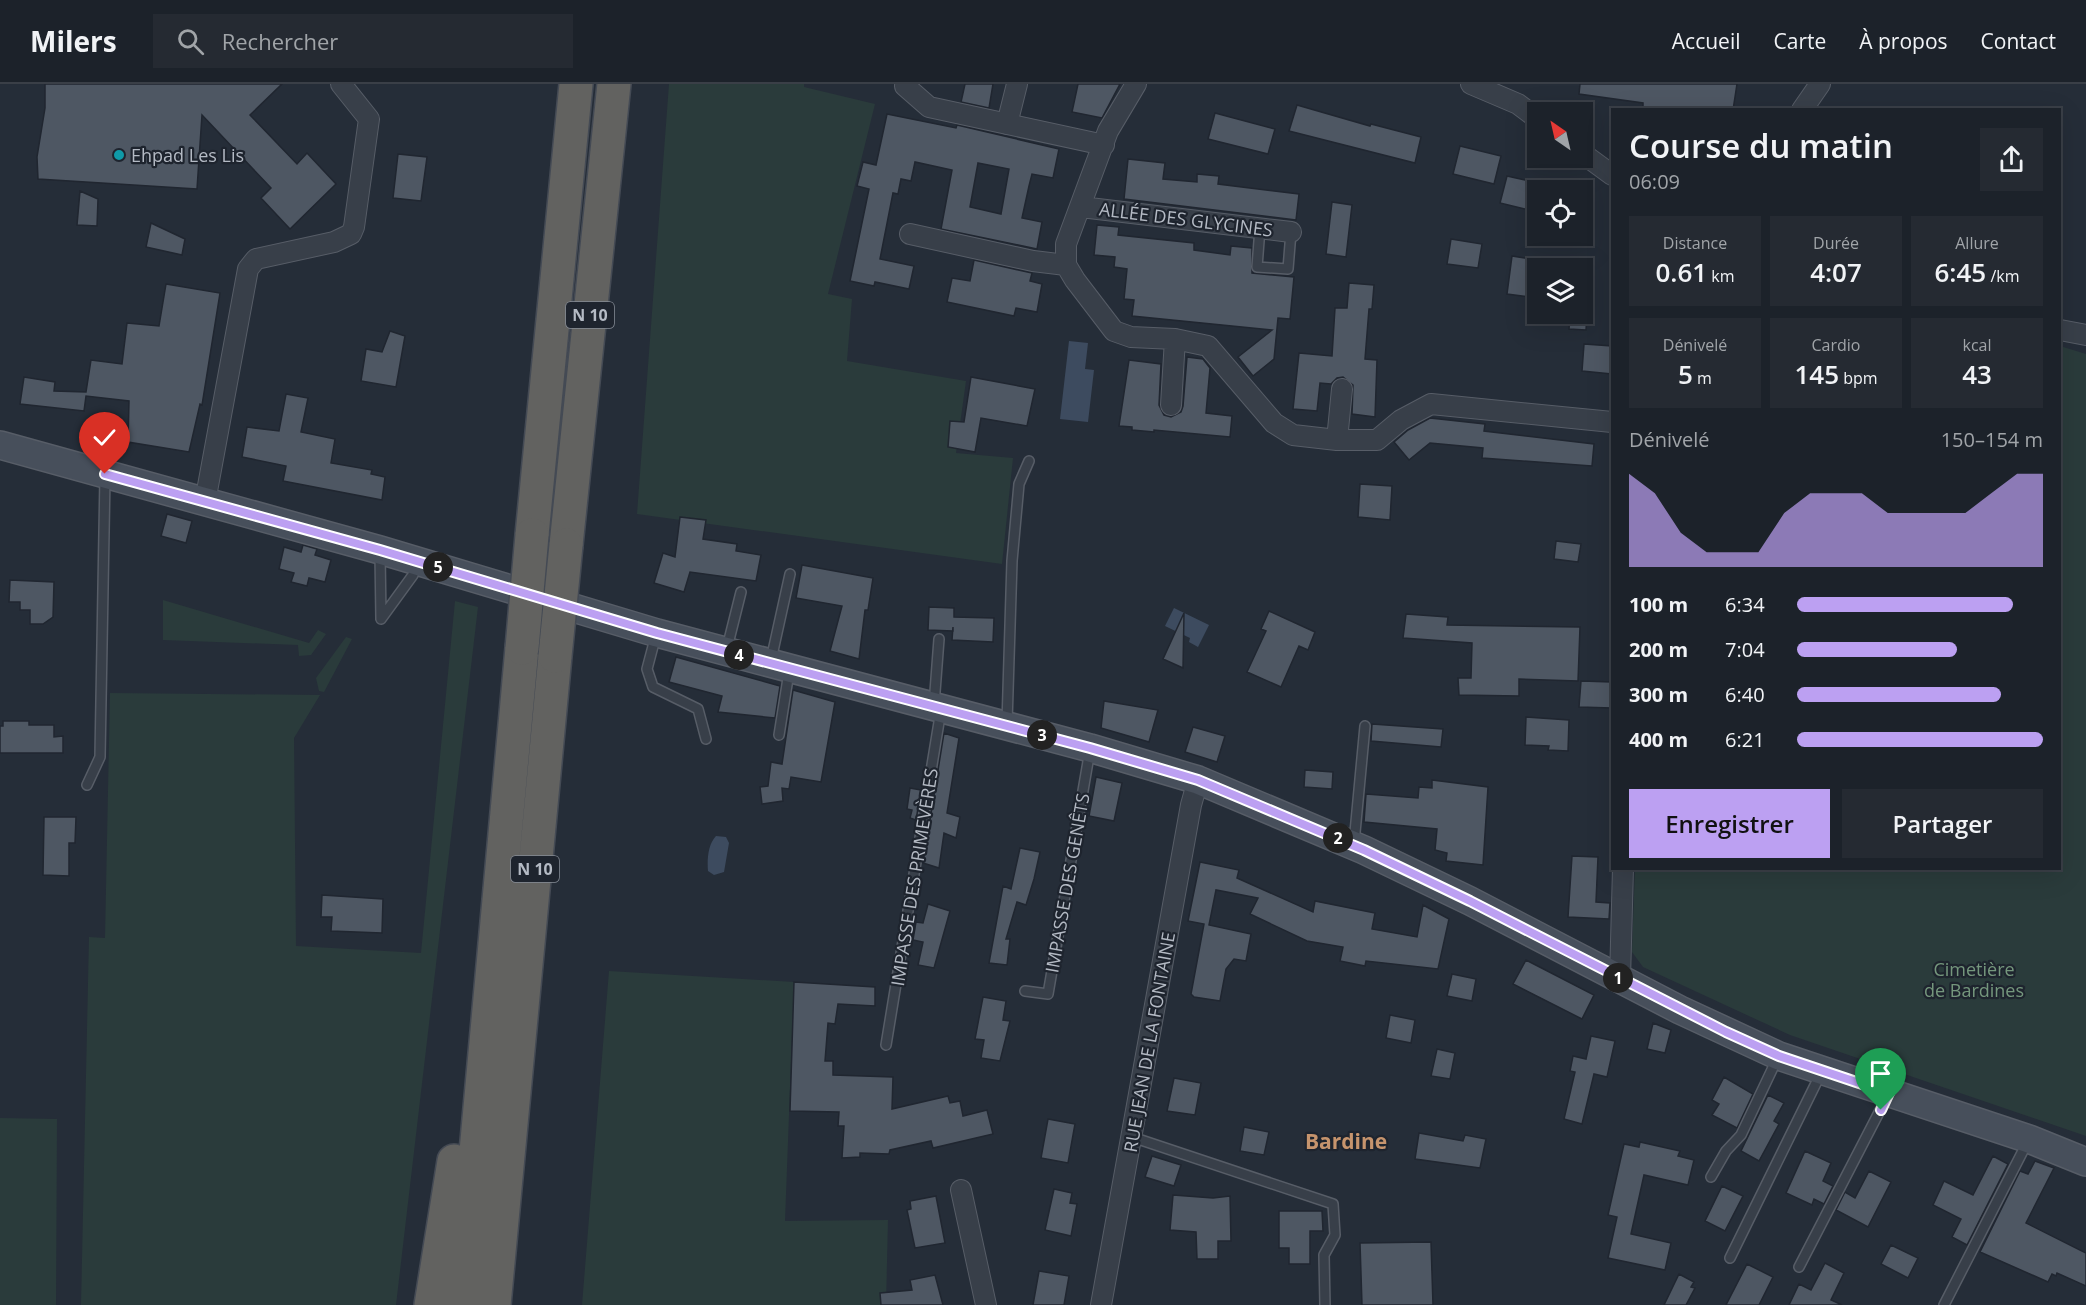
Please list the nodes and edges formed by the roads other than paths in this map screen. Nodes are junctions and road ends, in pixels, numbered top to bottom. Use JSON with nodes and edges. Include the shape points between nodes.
{"nodes":[{"id":1,"x":341,"y":84,"type":"edge"},
{"id":2,"x":576,"y":84,"type":"edge"},
{"id":3,"x":614,"y":84,"type":"edge"},
{"id":4,"x":1017,"y":84,"type":"edge"},
{"id":5,"x":1136,"y":84,"type":"edge"},
{"id":6,"x":1471,"y":84,"type":"edge"},
{"id":7,"x":1820,"y":84,"type":"edge"},
{"id":8,"x":904,"y":86,"type":"dead end"},
{"id":9,"x":1803,"y":108,"type":"edge"},
{"id":10,"x":1527,"y":111,"type":"edge"},
{"id":11,"x":1007,"y":124,"type":"junction"},
{"id":12,"x":1104,"y":145,"type":"junction"},
{"id":13,"x":1593,"y":161,"type":"edge"},
{"id":14,"x":1611,"y":174,"type":"edge"},
{"id":15,"x":1082,"y":207,"type":"junction"},
{"id":16,"x":1260,"y":228,"type":"junction"},
{"id":17,"x":1291,"y":232,"type":"joint"},
{"id":18,"x":910,"y":234,"type":"dead end"},
{"id":19,"x":1066,"y":265,"type":"junction"},
{"id":20,"x":2061,"y":330,"type":"edge"},
{"id":21,"x":2086,"y":335,"type":"edge"},
{"id":22,"x":1175,"y":339,"type":"junction"},
{"id":23,"x":1342,"y":389,"type":"dead end"},
{"id":24,"x":1171,"y":405,"type":"dead end"},
{"id":25,"x":1611,"y":422,"type":"edge"},
{"id":26,"x":1337,"y":440,"type":"junction"},
{"id":27,"x":0,"y":445,"type":"edge"},
{"id":28,"x":1029,"y":461,"type":"dead end"},
{"id":29,"x":105,"y":474,"type":"junction"},
{"id":30,"x":205,"y":502,"type":"junction"},
{"id":31,"x":380,"y":550,"type":"junction"},
{"id":32,"x":418,"y":561,"type":"junction"},
{"id":33,"x":790,"y":574,"type":"dead end"},
{"id":34,"x":741,"y":592,"type":"dead end"},
{"id":35,"x":657,"y":633,"type":"junction"},
{"id":36,"x":939,"y":639,"type":"dead end"},
{"id":37,"x":726,"y":651,"type":"junction"},
{"id":38,"x":780,"y":666,"type":"junction"},
{"id":39,"x":937,"y":707,"type":"junction"},
{"id":40,"x":1007,"y":726,"type":"junction"},
{"id":41,"x":1365,"y":726,"type":"dead end"},
{"id":42,"x":779,"y":735,"type":"dead end"},
{"id":43,"x":706,"y":739,"type":"dead end"},
{"id":44,"x":1090,"y":748,"type":"junction"},
{"id":45,"x":1198,"y":780,"type":"junction"},
{"id":46,"x":87,"y":785,"type":"dead end"},
{"id":47,"x":1354,"y":846,"type":"junction"},
{"id":48,"x":1623,"y":870,"type":"edge"},
{"id":49,"x":1620,"y":979,"type":"junction"},
{"id":50,"x":1025,"y":991,"type":"dead end"},
{"id":51,"x":886,"y":1045,"type":"dead end"},
{"id":52,"x":1779,"y":1056,"type":"junction"},
{"id":53,"x":1822,"y":1071,"type":"junction"},
{"id":54,"x":515,"y":1083,"type":"junction"},
{"id":55,"x":1889,"y":1093,"type":"junction"},
{"id":56,"x":478,"y":1112,"type":"junction"},
{"id":57,"x":1132,"y":1137,"type":"junction"},
{"id":58,"x":2029,"y":1139,"type":"junction"},
{"id":59,"x":2086,"y":1162,"type":"edge"},
{"id":60,"x":1711,"y":1177,"type":"dead end"},
{"id":61,"x":962,"y":1190,"type":"dead end"},
{"id":62,"x":1730,"y":1258,"type":"dead end"},
{"id":63,"x":1799,"y":1267,"type":"dead end"},
{"id":64,"x":431,"y":1305,"type":"edge"},
{"id":65,"x":462,"y":1305,"type":"edge"},
{"id":66,"x":494,"y":1305,"type":"edge"},
{"id":67,"x":514,"y":1305,"type":"edge"},
{"id":68,"x":986,"y":1305,"type":"edge"},
{"id":69,"x":1101,"y":1305,"type":"edge"},
{"id":70,"x":1325,"y":1305,"type":"edge"},
{"id":71,"x":1944,"y":1305,"type":"edge"}],
"edges":[{"from":1,"to":30,"type":"street","via":[[369,119],[354,227],[351,234],[334,242],[256,259],[248,269]]},
{"from":2,"to":56,"type":"highway","number":"N 10","bridge":true},
{"from":3,"to":54,"type":"highway","number":"N 10","bridge":true},
{"from":4,"to":11,"type":"street"},
{"from":5,"to":12,"type":"street","name":"ALLÉE DES GLYCINES"},
{"from":6,"to":10,"type":"street"},
{"from":7,"to":9,"type":"street"},
{"from":8,"to":11,"type":"street","via":[[929,107]]},
{"from":11,"to":12,"type":"street"},
{"from":12,"to":15,"type":"street","name":"ALLÉE DES GLYCINES"},
{"from":13,"to":14,"type":"street"},
{"from":15,"to":16,"type":"street","name":"ALLÉE DES GLYCINES"},
{"from":15,"to":19,"type":"street","name":"ALLÉE DES GLYCINES","via":[[1066,244]]},
{"from":16,"to":17,"type":"street","name":"ALLÉE DES GLYCINES"},
{"from":16,"to":17,"type":"lane","via":[[1257,267],[1288,269]]},
{"from":18,"to":19,"type":"street"},
{"from":19,"to":22,"type":"street","via":[[1114,331],[1131,337]]},
{"from":20,"to":21,"type":"street"},
{"from":22,"to":24,"type":"street"},
{"from":22,"to":26,"type":"street","via":[[1208,346],[1274,423],[1293,435]]},
{"from":23,"to":26,"type":"street"},
{"from":25,"to":26,"type":"street","via":[[1431,404],[1401,420],[1377,440]]},
{"from":27,"to":29,"type":"main road"},
{"from":28,"to":40,"type":"lane","via":[[1019,484],[1013,550]]},
{"from":29,"to":30,"type":"main road"},
{"from":29,"to":46,"type":"lane","via":[[100,757]]},
{"from":30,"to":31,"type":"main road"},
{"from":31,"to":32,"type":"main road"},
{"from":31,"to":32,"type":"lane","via":[[381,619],[413,575]]},
{"from":32,"to":35,"type":"main road"},
{"from":33,"to":38,"type":"lane"},
{"from":34,"to":37,"type":"lane"},
{"from":35,"to":37,"type":"main road"},
{"from":35,"to":43,"type":"lane","via":[[647,669],[653,687],[698,709]]},
{"from":36,"to":39,"type":"lane","name":"IMPASSE DES PRIMEVÈRES"},
{"from":37,"to":38,"type":"main road"},
{"from":38,"to":39,"type":"main road"},
{"from":38,"to":42,"type":"lane"},
{"from":39,"to":40,"type":"main road"},
{"from":39,"to":51,"type":"lane","name":"IMPASSE DES PRIMEVÈRES"},
{"from":40,"to":44,"type":"main road"},
{"from":41,"to":47,"type":"lane"},
{"from":44,"to":45,"type":"main road"},
{"from":44,"to":50,"type":"lane","name":"IMPASSE DES GENÊTS","via":[[1048,994]]},
{"from":45,"to":47,"type":"main road"},
{"from":45,"to":57,"type":"street","name":"RUE JEAN DE LA FONTAINE"},
{"from":47,"to":49,"type":"main road"},
{"from":48,"to":49,"type":"street"},
{"from":49,"to":52,"type":"main road"},
{"from":52,"to":53,"type":"main road"},
{"from":52,"to":60,"type":"lane","via":[[1741,1135]]},
{"from":53,"to":55,"type":"main road"},
{"from":53,"to":62,"type":"lane"},
{"from":54,"to":66,"type":"highway","number":"N 10"},
{"from":54,"to":67,"type":"highway"},
{"from":55,"to":58,"type":"main road"},
{"from":55,"to":63,"type":"lane"},
{"from":56,"to":64,"type":"highway","via":[[456,1151]]},
{"from":56,"to":65,"type":"highway","number":"N 10"},
{"from":57,"to":69,"type":"street","name":"RUE JEAN DE LA FONTAINE"},
{"from":57,"to":70,"type":"lane","via":[[1334,1204],[1335,1235],[1324,1255]]},
{"from":58,"to":59,"type":"main road"},
{"from":58,"to":71,"type":"lane"},
{"from":61,"to":68,"type":"street"}]}
